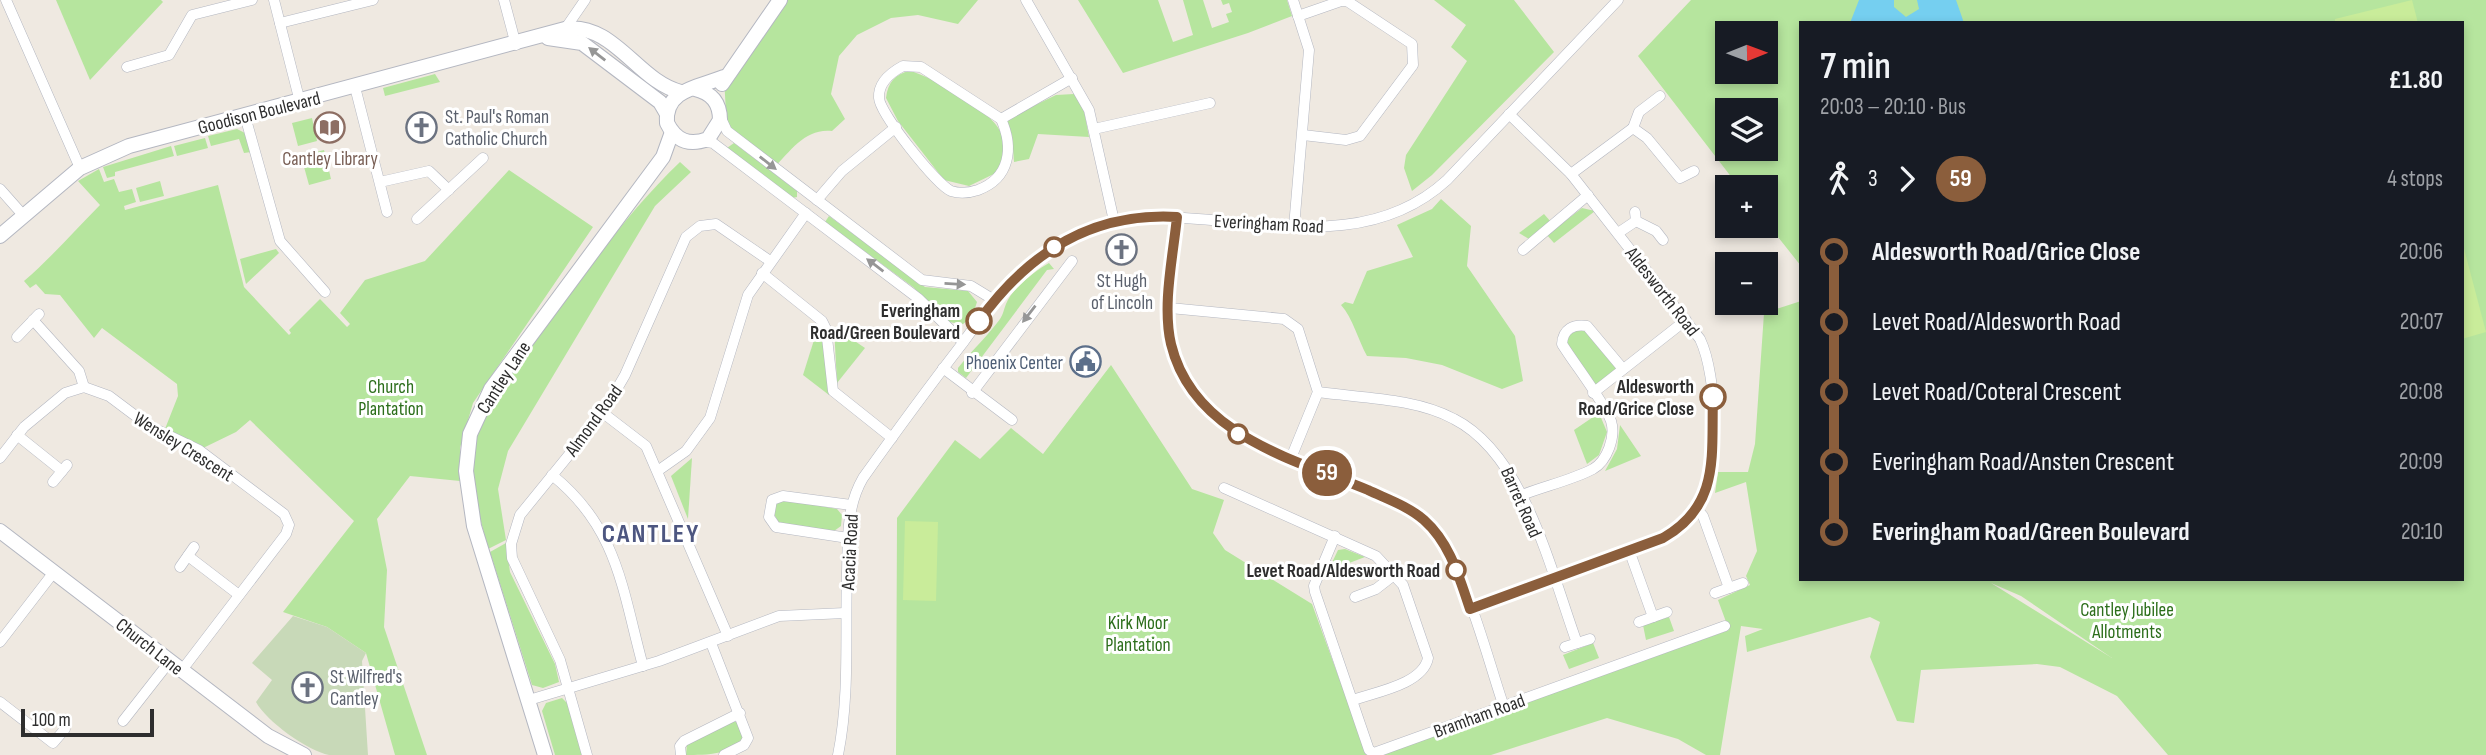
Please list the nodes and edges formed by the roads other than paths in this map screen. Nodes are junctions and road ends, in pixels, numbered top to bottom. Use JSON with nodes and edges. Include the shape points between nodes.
{"nodes":[{"id":1,"x":6,"y":0,"type":"edge"},
{"id":2,"x":252,"y":0,"type":"edge"},
{"id":3,"x":274,"y":0,"type":"edge"},
{"id":4,"x":373,"y":0,"type":"edge"},
{"id":5,"x":504,"y":0,"type":"edge"},
{"id":6,"x":586,"y":0,"type":"edge"},
{"id":7,"x":780,"y":0,"type":"edge"},
{"id":8,"x":1026,"y":0,"type":"edge"},
{"id":9,"x":1293,"y":0,"type":"edge"},
{"id":10,"x":1618,"y":0,"type":"edge"},
{"id":11,"x":1298,"y":16,"type":"junction"},
{"id":12,"x":280,"y":23,"type":"junction"},
{"id":13,"x":565,"y":29,"type":"junction"},
{"id":14,"x":587,"y":29,"type":"junction"},
{"id":15,"x":543,"y":37,"type":"junction"},
{"id":16,"x":516,"y":45,"type":"junction"},
{"id":17,"x":635,"y":62,"type":"junction"},
{"id":18,"x":127,"y":67,"type":"dead end"},
{"id":19,"x":624,"y":75,"type":"junction"},
{"id":20,"x":724,"y":77,"type":"junction"},
{"id":21,"x":1072,"y":78,"type":"junction"},
{"id":22,"x":355,"y":87,"type":"junction"},
{"id":23,"x":688,"y":91,"type":"junction"},
{"id":24,"x":1660,"y":96,"type":"dead end"},
{"id":25,"x":300,"y":102,"type":"junction"},
{"id":26,"x":1210,"y":103,"type":"dead end"},
{"id":27,"x":719,"y":109,"type":"junction"},
{"id":28,"x":667,"y":114,"type":"junction"},
{"id":29,"x":1509,"y":114,"type":"junction"},
{"id":30,"x":245,"y":116,"type":"junction"},
{"id":31,"x":1001,"y":119,"type":"junction"},
{"id":32,"x":896,"y":127,"type":"junction"},
{"id":33,"x":1633,"y":128,"type":"junction"},
{"id":34,"x":1094,"y":129,"type":"junction"},
{"id":35,"x":672,"y":132,"type":"junction"},
{"id":36,"x":1303,"y":135,"type":"junction"},
{"id":37,"x":696,"y":142,"type":"junction"},
{"id":38,"x":663,"y":157,"type":"junction"},
{"id":39,"x":483,"y":158,"type":"dead end"},
{"id":40,"x":80,"y":167,"type":"junction"},
{"id":41,"x":1694,"y":171,"type":"dead end"},
{"id":42,"x":1572,"y":174,"type":"junction"},
{"id":43,"x":380,"y":182,"type":"junction"},
{"id":44,"x":0,"y":189,"type":"edge"},
{"id":45,"x":449,"y":190,"type":"junction"},
{"id":46,"x":806,"y":192,"type":"junction"},
{"id":47,"x":1588,"y":195,"type":"junction"},
{"id":48,"x":817,"y":200,"type":"junction"},
{"id":49,"x":796,"y":205,"type":"junction"},
{"id":50,"x":827,"y":208,"type":"junction"},
{"id":51,"x":387,"y":212,"type":"dead end"},
{"id":52,"x":806,"y":213,"type":"junction"},
{"id":53,"x":23,"y":215,"type":"junction"},
{"id":54,"x":1177,"y":217,"type":"junction"},
{"id":55,"x":417,"y":219,"type":"dead end"},
{"id":56,"x":1114,"y":221,"type":"junction"},
{"id":57,"x":817,"y":222,"type":"junction"},
{"id":58,"x":1294,"y":227,"type":"junction"},
{"id":59,"x":1618,"y":233,"type":"junction"},
{"id":60,"x":0,"y":236,"type":"edge"},
{"id":61,"x":1663,"y":240,"type":"dead end"},
{"id":62,"x":1523,"y":250,"type":"dead end"},
{"id":63,"x":770,"y":261,"type":"junction"},
{"id":64,"x":1072,"y":261,"type":"dead end"},
{"id":65,"x":762,"y":273,"type":"junction"},
{"id":66,"x":325,"y":292,"type":"dead end"},
{"id":67,"x":994,"y":300,"type":"junction"},
{"id":68,"x":1170,"y":308,"type":"junction"},
{"id":69,"x":1686,"y":320,"type":"junction"},
{"id":70,"x":17,"y":337,"type":"dead end"},
{"id":71,"x":963,"y":342,"type":"junction"},
{"id":72,"x":943,"y":368,"type":"junction"},
{"id":73,"x":1623,"y":369,"type":"junction"},
{"id":74,"x":83,"y":387,"type":"junction"},
{"id":75,"x":1318,"y":392,"type":"junction"},
{"id":76,"x":972,"y":393,"type":"junction"},
{"id":77,"x":1593,"y":393,"type":"junction"},
{"id":78,"x":603,"y":413,"type":"junction"},
{"id":79,"x":1012,"y":420,"type":"dead end"},
{"id":80,"x":17,"y":435,"type":"junction"},
{"id":81,"x":891,"y":438,"type":"junction"},
{"id":82,"x":0,"y":458,"type":"edge"},
{"id":83,"x":1291,"y":458,"type":"junction"},
{"id":84,"x":659,"y":470,"type":"junction"},
{"id":85,"x":552,"y":475,"type":"junction"},
{"id":86,"x":53,"y":482,"type":"dead end"},
{"id":87,"x":1224,"y":488,"type":"dead end"},
{"id":88,"x":1522,"y":495,"type":"junction"},
{"id":89,"x":851,"y":505,"type":"junction"},
{"id":90,"x":1698,"y":509,"type":"junction"},
{"id":91,"x":0,"y":531,"type":"edge"},
{"id":92,"x":1335,"y":536,"type":"junction"},
{"id":93,"x":848,"y":538,"type":"junction"},
{"id":94,"x":1629,"y":550,"type":"junction"},
{"id":95,"x":180,"y":567,"type":"dead end"},
{"id":96,"x":54,"y":572,"type":"junction"},
{"id":97,"x":1394,"y":575,"type":"junction"},
{"id":98,"x":1553,"y":578,"type":"junction"},
{"id":99,"x":1743,"y":583,"type":"dead end"},
{"id":100,"x":1729,"y":588,"type":"junction"},
{"id":101,"x":1715,"y":593,"type":"dead end"},
{"id":102,"x":239,"y":595,"type":"junction"},
{"id":103,"x":1354,"y":597,"type":"dead end"},
{"id":104,"x":1470,"y":609,"type":"junction"},
{"id":105,"x":1667,"y":612,"type":"dead end"},
{"id":106,"x":845,"y":613,"type":"junction"},
{"id":107,"x":1653,"y":617,"type":"junction"},
{"id":108,"x":1639,"y":622,"type":"dead end"},
{"id":109,"x":1725,"y":625,"type":"dead end"},
{"id":110,"x":728,"y":636,"type":"junction"},
{"id":111,"x":1590,"y":639,"type":"dead end"},
{"id":112,"x":0,"y":642,"type":"edge"},
{"id":113,"x":711,"y":643,"type":"junction"},
{"id":114,"x":1577,"y":643,"type":"junction"},
{"id":115,"x":1565,"y":647,"type":"dead end"},
{"id":116,"x":176,"y":666,"type":"junction"},
{"id":117,"x":643,"y":666,"type":"junction"},
{"id":118,"x":568,"y":687,"type":"junction"},
{"id":119,"x":528,"y":700,"type":"junction"},
{"id":120,"x":1353,"y":700,"type":"junction"},
{"id":121,"x":0,"y":702,"type":"edge"},
{"id":122,"x":1504,"y":707,"type":"junction"},
{"id":123,"x":740,"y":713,"type":"junction"},
{"id":124,"x":123,"y":721,"type":"dead end"},
{"id":125,"x":65,"y":729,"type":"dead end"},
{"id":126,"x":304,"y":755,"type":"edge"},
{"id":127,"x":545,"y":755,"type":"edge"},
{"id":128,"x":587,"y":755,"type":"edge"},
{"id":129,"x":681,"y":755,"type":"edge"},
{"id":130,"x":724,"y":755,"type":"edge"},
{"id":131,"x":838,"y":755,"type":"edge"}],
"edges":[{"from":1,"to":40,"type":"street"},
{"from":2,"to":18,"type":"street","via":[[192,15],[169,55]]},
{"from":3,"to":12,"type":"street"},
{"from":4,"to":12,"type":"street"},
{"from":5,"to":16,"type":"street"},
{"from":6,"to":13,"type":"street"},
{"from":6,"to":14,"type":"street"},
{"from":7,"to":20,"type":"street"},
{"from":8,"to":21,"type":"street"},
{"from":9,"to":11,"type":"street"},
{"from":10,"to":29,"type":"street","name":"Everingham Road"},
{"from":11,"to":36,"type":"street","via":[[1309,50]]},
{"from":11,"to":36,"type":"street","via":[[1347,1],[1412,44],[1415,59],[1360,136],[1346,140]]},
{"from":12,"to":25,"type":"street"},
{"from":13,"to":14,"type":"street","name":"Goodison Boulevard"},
{"from":13,"to":15,"type":"street","name":"Goodison Boulevard"},
{"from":14,"to":17,"type":"street"},
{"from":15,"to":16,"type":"street","name":"Goodison Boulevard"},
{"from":19,"to":15,"type":"street","name":"Goodison Boulevard","one_way":true,"via":[[582,43]]},
{"from":16,"to":22,"type":"street","name":"Goodison Boulevard"},
{"from":17,"to":19,"type":"street"},
{"from":17,"to":23,"type":"street","via":[[673,90]]},
{"from":19,"to":28,"type":"street","name":"Goodison Boulevard","via":[[660,102]]},
{"from":20,"to":23,"type":"street"},
{"from":20,"to":27,"type":"street"},
{"from":21,"to":31,"type":"street"},
{"from":21,"to":34,"type":"street"},
{"from":22,"to":25,"type":"street","name":"Goodison Boulevard"},
{"from":22,"to":43,"type":"street"},
{"from":23,"to":27,"type":"street","via":[[704,91]]},
{"from":23,"to":28,"type":"street","via":[[671,102]]},
{"from":24,"to":33,"type":"street","via":[[1639,112]]},
{"from":25,"to":30,"type":"street","name":"Goodison Boulevard"},
{"from":26,"to":34,"type":"street"},
{"from":27,"to":37,"type":"street","via":[[714,134]]},
{"from":27,"to":46,"type":"street","one_way":true,"via":[[727,131]]},
{"from":28,"to":35,"type":"street"},
{"from":29,"to":42,"type":"street","name":"Aldesworth Road"},
{"from":29,"to":58,"type":"street","name":"Everingham Road","via":[[1422,200],[1363,223]]},
{"from":30,"to":40,"type":"street","name":"Goodison Boulevard","via":[[129,146]]},
{"from":30,"to":66,"type":"street","via":[[280,241]]},
{"from":31,"to":32,"type":"street","via":[[920,67],[903,66],[885,80],[878,96],[880,107]]},
{"from":31,"to":32,"type":"street","via":[[1007,138],[1006,166],[993,182],[967,193],[943,186]]},
{"from":32,"to":48,"type":"street","via":[[842,171]]},
{"from":33,"to":41,"type":"street","via":[[1680,177]]},
{"from":33,"to":42,"type":"street"},
{"from":34,"to":56,"type":"street"},
{"from":35,"to":37,"type":"street"},
{"from":35,"to":38,"type":"street","name":"Cantley Lane"},
{"from":36,"to":58,"type":"street"},
{"from":37,"to":38,"type":"street","name":"Cantley Lane"},
{"from":37,"to":49,"type":"street","via":[[713,143]]},
{"from":38,"to":119,"type":"street","name":"Cantley Lane","via":[[491,389],[470,434],[466,471],[474,526]]},
{"from":39,"to":45,"type":"street"},
{"from":40,"to":53,"type":"street","name":"Goodison Boulevard"},
{"from":42,"to":47,"type":"street","name":"Aldesworth Road"},
{"from":43,"to":45,"type":"street","via":[[429,171]]},
{"from":43,"to":51,"type":"street"},
{"from":44,"to":53,"type":"street"},
{"from":45,"to":55,"type":"street"},
{"from":46,"to":48,"type":"street"},
{"from":46,"to":49,"type":"street"},
{"from":47,"to":59,"type":"street","name":"Aldesworth Road"},
{"from":47,"to":62,"type":"street"},
{"from":48,"to":50,"type":"street"},
{"from":49,"to":52,"type":"street"},
{"from":50,"to":57,"type":"street"},
{"from":50,"to":67,"type":"street","one_way":true,"via":[[922,280],[971,286]]},
{"from":52,"to":57,"type":"street"},
{"from":52,"to":63,"type":"street"},
{"from":53,"to":60,"type":"street","name":"Goodison Boulevard"},
{"from":54,"to":56,"type":"street","name":"Everingham Road"},
{"from":54,"to":58,"type":"street","name":"Everingham Road"},
{"from":54,"to":68,"type":"street"},
{"from":56,"to":67,"type":"street","name":"Everingham Road","via":[[1043,253]]},
{"from":71,"to":57,"type":"street","one_way":true,"via":[[919,299]]},
{"from":59,"to":61,"type":"street","via":[[1635,216]]},
{"from":59,"to":69,"type":"street","name":"Aldesworth Road"},
{"from":63,"to":65,"type":"street"},
{"from":63,"to":78,"type":"street","name":"Almond Road","via":[[723,226],[694,230],[686,237],[625,375]]},
{"from":64,"to":76,"type":"street","one_way":true},
{"from":65,"to":81,"type":"street","via":[[822,321],[832,391]]},
{"from":65,"to":84,"type":"street","via":[[744,306],[710,418],[686,451]]},
{"from":67,"to":71,"type":"street","name":"Everingham Road"},
{"from":68,"to":75,"type":"street","via":[[1290,322],[1300,333]]},
{"from":68,"to":83,"type":"street","via":[[1171,343],[1188,386],[1233,430]]},
{"from":69,"to":73,"type":"street"},
{"from":69,"to":90,"type":"street","name":"Aldesworth Road","via":[[1707,353],[1713,384],[1711,468]]},
{"from":70,"to":74,"type":"street","via":[[36,317],[79,371]]},
{"from":71,"to":72,"type":"street","name":"Acacia Road"},
{"from":72,"to":76,"type":"street"},
{"from":72,"to":81,"type":"street","name":"Acacia Road"},
{"from":73,"to":77,"type":"street"},
{"from":73,"to":77,"type":"street","via":[[1587,326],[1566,331],[1562,344]]},
{"from":74,"to":80,"type":"street","via":[[65,393]]},
{"from":74,"to":102,"type":"street","name":"Wensley Crescent","via":[[100,391],[163,434],[199,450],[284,514],[289,525],[286,534]]},
{"from":75,"to":83,"type":"street"},
{"from":75,"to":88,"type":"street","name":"Barret Road","via":[[1407,405],[1453,418],[1490,444]]},
{"from":76,"to":79,"type":"street"},
{"from":77,"to":88,"type":"street","via":[[1613,431],[1601,462]]},
{"from":78,"to":84,"type":"street","via":[[640,439]]},
{"from":78,"to":85,"type":"street","name":"Almond Road"},
{"from":80,"to":82,"type":"street"},
{"from":80,"to":86,"type":"street","via":[[64,468]]},
{"from":81,"to":89,"type":"street","name":"Acacia Road","via":[[863,478]]},
{"from":83,"to":104,"type":"street","via":[[1392,500],[1424,520],[1447,549]]},
{"from":84,"to":110,"type":"street"},
{"from":85,"to":117,"type":"street","via":[[584,504],[601,529]]},
{"from":85,"to":118,"type":"street","name":"Almond Road","via":[[520,515],[511,544],[517,573],[560,660]]},
{"from":87,"to":92,"type":"street"},
{"from":88,"to":98,"type":"street","name":"Barret Road"},
{"from":89,"to":93,"type":"street","name":"Acacia Road"},
{"from":89,"to":93,"type":"street","via":[[783,496],[772,500],[769,517],[776,527]]},
{"from":90,"to":94,"type":"street","name":"Aldesworth Road","via":[[1679,528]]},
{"from":90,"to":100,"type":"street"},
{"from":91,"to":96,"type":"street","name":"Church Lane"},
{"from":92,"to":97,"type":"street","via":[[1370,552]]},
{"from":92,"to":120,"type":"street","name":"Bramham Road","via":[[1314,586]]},
{"from":93,"to":106,"type":"street","name":"Acacia Road"},
{"from":94,"to":98,"type":"street","name":"Aldesworth Road"},
{"from":94,"to":107,"type":"street"},
{"from":95,"to":102,"type":"street","via":[[191,552]]},
{"from":96,"to":112,"type":"street"},
{"from":96,"to":116,"type":"street","name":"Church Lane"},
{"from":97,"to":103,"type":"street","via":[[1376,589]]},
{"from":97,"to":120,"type":"street","via":[[1403,585],[1427,665],[1415,677]]},
{"from":98,"to":104,"type":"street","name":"Aldesworth Road"},
{"from":98,"to":114,"type":"street","name":"Barret Road"},
{"from":99,"to":100,"type":"street"},
{"from":100,"to":101,"type":"street"},
{"from":102,"to":116,"type":"street","name":"Wensley Crescent"},
{"from":104,"to":122,"type":"street"},
{"from":105,"to":107,"type":"street"},
{"from":106,"to":110,"type":"street","via":[[790,614]]},
{"from":106,"to":131,"type":"street","name":"Acacia Road"},
{"from":107,"to":108,"type":"street"},
{"from":109,"to":122,"type":"street","name":"Bramham Road"},
{"from":110,"to":113,"type":"street"},
{"from":111,"to":114,"type":"street"},
{"from":113,"to":117,"type":"street"},
{"from":113,"to":123,"type":"street"},
{"from":114,"to":115,"type":"street"},
{"from":116,"to":124,"type":"street","name":"Wensley Crescent"},
{"from":116,"to":126,"type":"street","name":"Church Lane","via":[[268,736]]},
{"from":117,"to":118,"type":"street"},
{"from":118,"to":119,"type":"street"},
{"from":118,"to":128,"type":"street"},
{"from":119,"to":127,"type":"street","name":"Cantley Lane"},
{"from":120,"to":122,"type":"street","name":"Bramham Road","via":[[1369,750],[1374,753]]},
{"from":121,"to":125,"type":"street","via":[[53,743]]},
{"from":123,"to":129,"type":"street","via":[[684,741]]},
{"from":123,"to":130,"type":"street","via":[[747,743]]}]}
